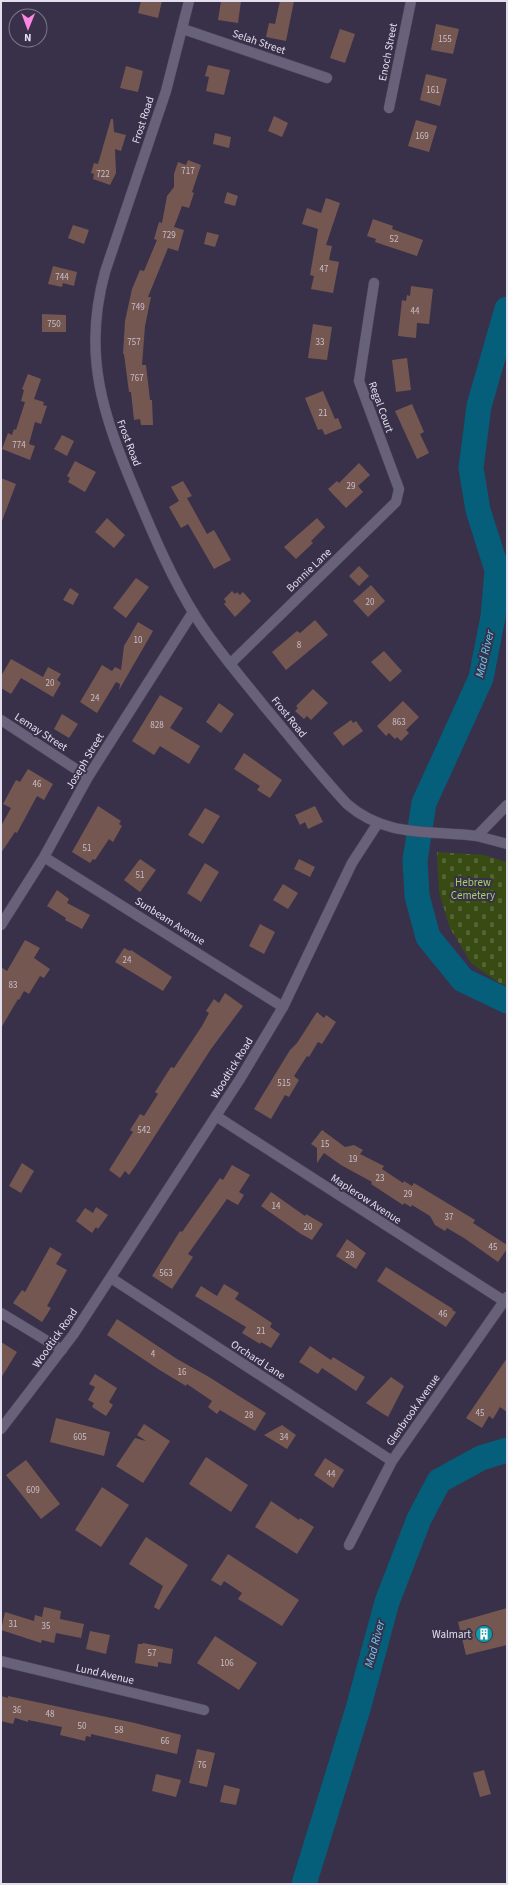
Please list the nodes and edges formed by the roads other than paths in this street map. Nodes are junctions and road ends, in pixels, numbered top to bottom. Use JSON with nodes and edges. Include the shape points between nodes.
{"nodes":[{"id":1,"x":189,"y":1,"type":"edge"},
{"id":2,"x":411,"y":1,"type":"edge"},
{"id":3,"x":183,"y":29,"type":"junction"},
{"id":4,"x":327,"y":78,"type":"dead end"},
{"id":5,"x":389,"y":108,"type":"dead end"},
{"id":6,"x":374,"y":282,"type":"dead end"},
{"id":7,"x":399,"y":489,"type":"joint"},
{"id":8,"x":193,"y":612,"type":"junction"},
{"id":9,"x":230,"y":664,"type":"junction"},
{"id":10,"x":1,"y":720,"type":"edge"},
{"id":11,"x":88,"y":777,"type":"junction"},
{"id":12,"x":507,"y":805,"type":"edge"},
{"id":13,"x":378,"y":823,"type":"junction"},
{"id":14,"x":477,"y":836,"type":"junction"},
{"id":15,"x":507,"y":844,"type":"edge"},
{"id":16,"x":44,"y":856,"type":"junction"},
{"id":17,"x":1,"y":925,"type":"edge"},
{"id":18,"x":283,"y":1007,"type":"junction"},
{"id":19,"x":216,"y":1116,"type":"junction"},
{"id":20,"x":111,"y":1278,"type":"junction"},
{"id":21,"x":505,"y":1299,"type":"edge"},
{"id":22,"x":1,"y":1313,"type":"edge"},
{"id":23,"x":62,"y":1350,"type":"junction"},
{"id":24,"x":1,"y":1430,"type":"edge"},
{"id":25,"x":392,"y":1461,"type":"junction"},
{"id":26,"x":349,"y":1544,"type":"dead end"},
{"id":27,"x":1,"y":1661,"type":"edge"},
{"id":28,"x":204,"y":1710,"type":"dead end"}],
"edges":[{"from":1,"to":3,"type":"street","name":"Frost Road"},
{"from":2,"to":5,"type":"street","name":"Enoch Street"},
{"from":3,"to":4,"type":"street","name":"Selah Street"},
{"from":3,"to":8,"type":"street","name":"Frost Road","via":[[157,118],[105,272],[97,312],[96,348],[99,389],[109,428],[157,542]]},
{"from":6,"to":7,"type":"street","name":"Regal Court","via":[[359,381]]},
{"from":7,"to":9,"type":"street","name":"Bonnie Lane","via":[[396,502]]},
{"from":8,"to":9,"type":"street","name":"Frost Road"},
{"from":8,"to":11,"type":"street","name":"Joseph Street"},
{"from":9,"to":13,"type":"street","name":"Frost Road","via":[[343,799],[358,812]]},
{"from":10,"to":11,"type":"street","name":"Lemay Street"},
{"from":11,"to":16,"type":"street","name":"Joseph Street"},
{"from":12,"to":14,"type":"street"},
{"from":13,"to":14,"type":"street","via":[[404,830]]},
{"from":13,"to":18,"type":"street","name":"Woodtick Road","via":[[352,863]]},
{"from":14,"to":15,"type":"street"},
{"from":16,"to":17,"type":"street","name":"Joseph Street"},
{"from":16,"to":18,"type":"street","name":"Sunbeam Avenue"},
{"from":18,"to":19,"type":"street","name":"Woodtick Road"},
{"from":19,"to":20,"type":"street","name":"Woodtick Road"},
{"from":19,"to":21,"type":"street","name":"Maplerow Avenue"},
{"from":20,"to":23,"type":"street","name":"Woodtick Road"},
{"from":20,"to":25,"type":"street","name":"Orchard Lane"},
{"from":21,"to":25,"type":"street","name":"Glenbrook Avenue"},
{"from":22,"to":23,"type":"street"},
{"from":23,"to":24,"type":"street","name":"Woodtick Road"},
{"from":25,"to":26,"type":"street","name":"Glenbrook Avenue"},
{"from":27,"to":28,"type":"street","name":"Lund Avenue"}]}
